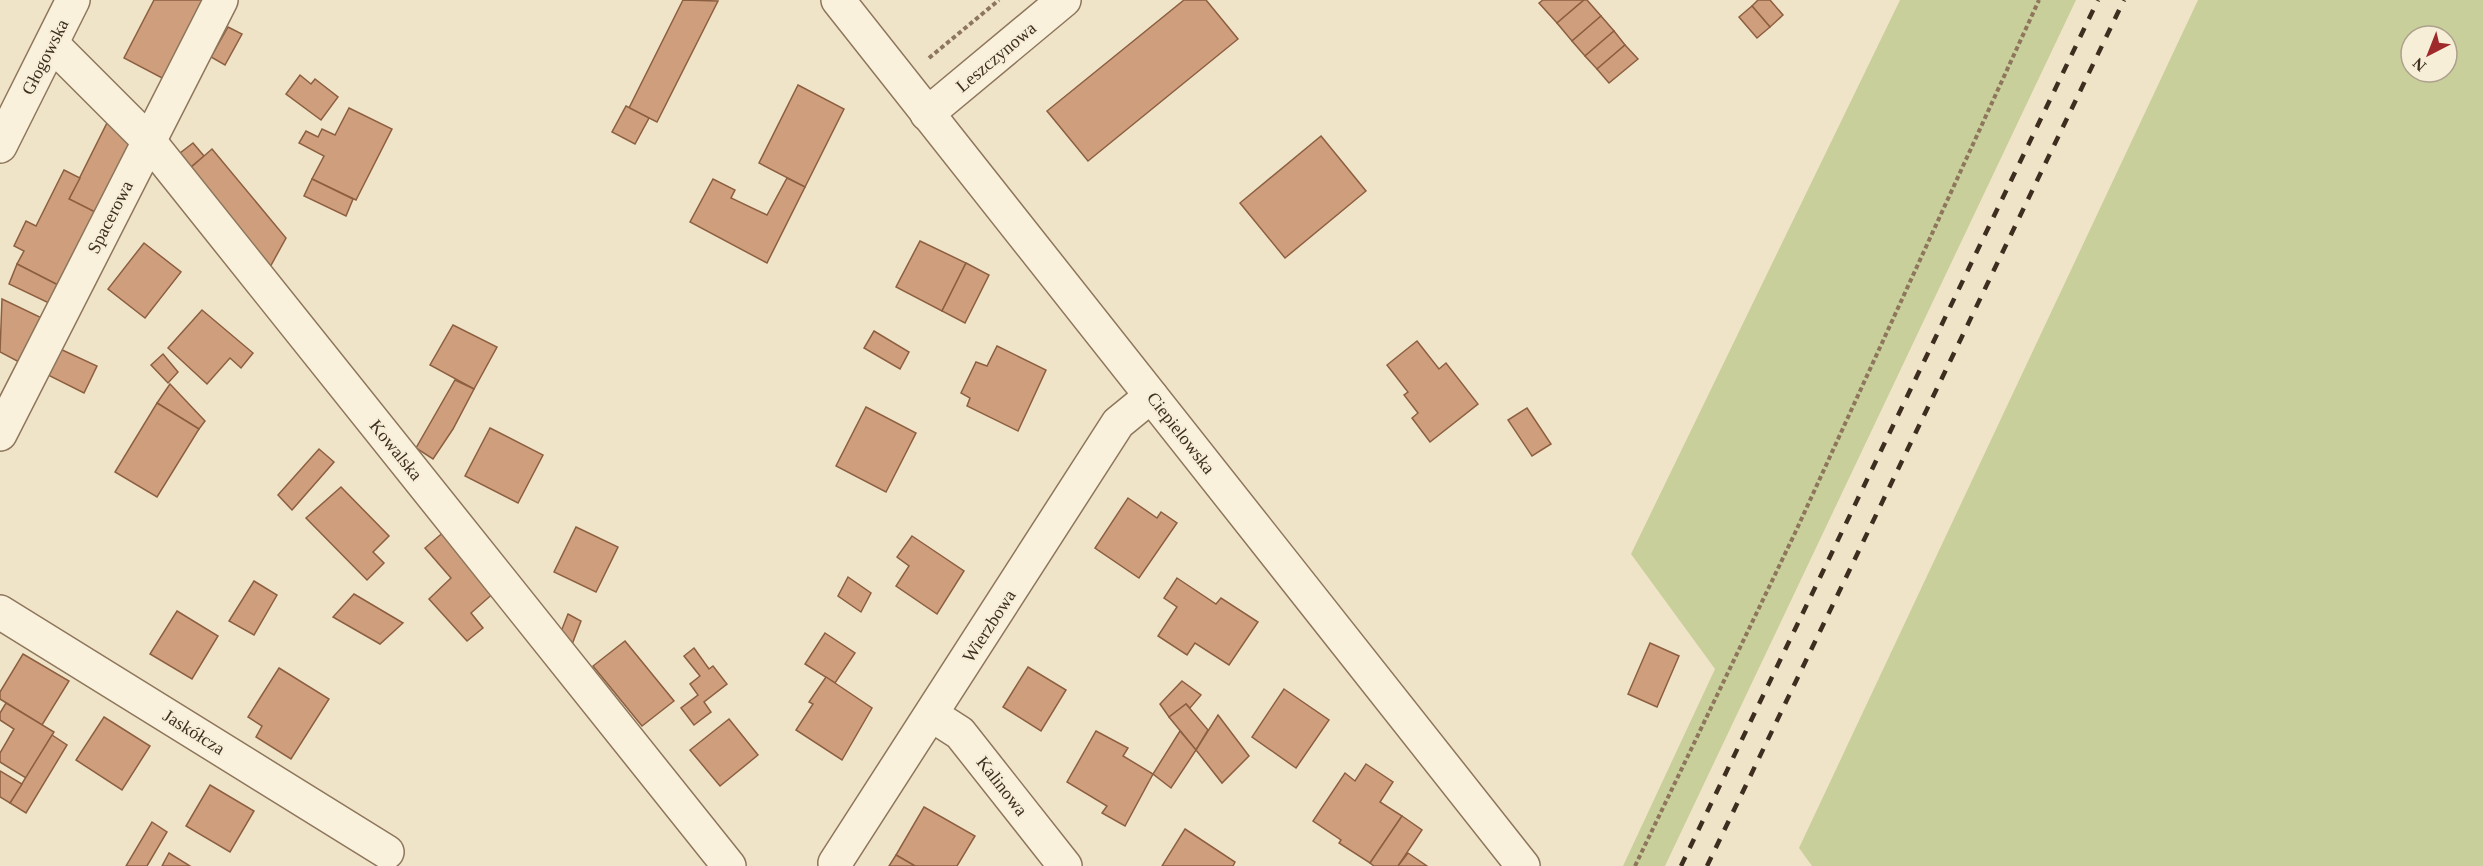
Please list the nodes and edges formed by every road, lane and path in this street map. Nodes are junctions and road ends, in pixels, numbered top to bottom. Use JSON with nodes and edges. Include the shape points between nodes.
{"nodes":[{"id":1,"x":74,"y":0,"type":"edge"},
{"id":2,"x":221,"y":0,"type":"edge"},
{"id":3,"x":838,"y":0,"type":"edge"},
{"id":4,"x":1064,"y":0,"type":"edge"},
{"id":5,"x":2039,"y":0,"type":"edge"},
{"id":6,"x":52,"y":44,"type":"junction"},
{"id":7,"x":927,"y":114,"type":"junction"},
{"id":8,"x":149,"y":141,"type":"junction"},
{"id":9,"x":0,"y":146,"type":"edge"},
{"id":10,"x":1152,"y":396,"type":"junction"},
{"id":11,"x":0,"y":434,"type":"edge"},
{"id":12,"x":0,"y":612,"type":"edge"},
{"id":13,"x":932,"y":715,"type":"junction"},
{"id":14,"x":387,"y":852,"type":"dead end"},
{"id":15,"x":829,"y":865,"type":"edge"},
{"id":16,"x":729,"y":866,"type":"edge"},
{"id":17,"x":1065,"y":866,"type":"edge"},
{"id":18,"x":1523,"y":866,"type":"edge"},
{"id":19,"x":1635,"y":866,"type":"edge"}],
"edges":[{"from":1,"to":6,"type":"street","name":"Głogowska"},
{"from":2,"to":8,"type":"street","name":"Spacerowa"},
{"from":3,"to":7,"type":"street","name":"Ciepielowska"},
{"from":4,"to":7,"type":"street","name":"Leszczynowa"},
{"from":5,"to":19,"type":"path","via":[[1795,533]]},
{"from":6,"to":8,"type":"street","name":"Kowalska"},
{"from":6,"to":9,"type":"street","name":"Głogowska"},
{"from":7,"to":10,"type":"street","name":"Ciepielowska"},
{"from":8,"to":11,"type":"street","name":"Spacerowa"},
{"from":8,"to":16,"type":"street","name":"Kowalska"},
{"from":10,"to":13,"type":"street","name":"Wierzbowa","via":[[1118,423]]},
{"from":10,"to":18,"type":"street","name":"Ciepielowska"},
{"from":12,"to":14,"type":"street","name":"Jaskółcza"},
{"from":13,"to":15,"type":"street","name":"Wierzbowa"},
{"from":13,"to":17,"type":"street","name":"Kalinowa","via":[[960,733]]}]}
